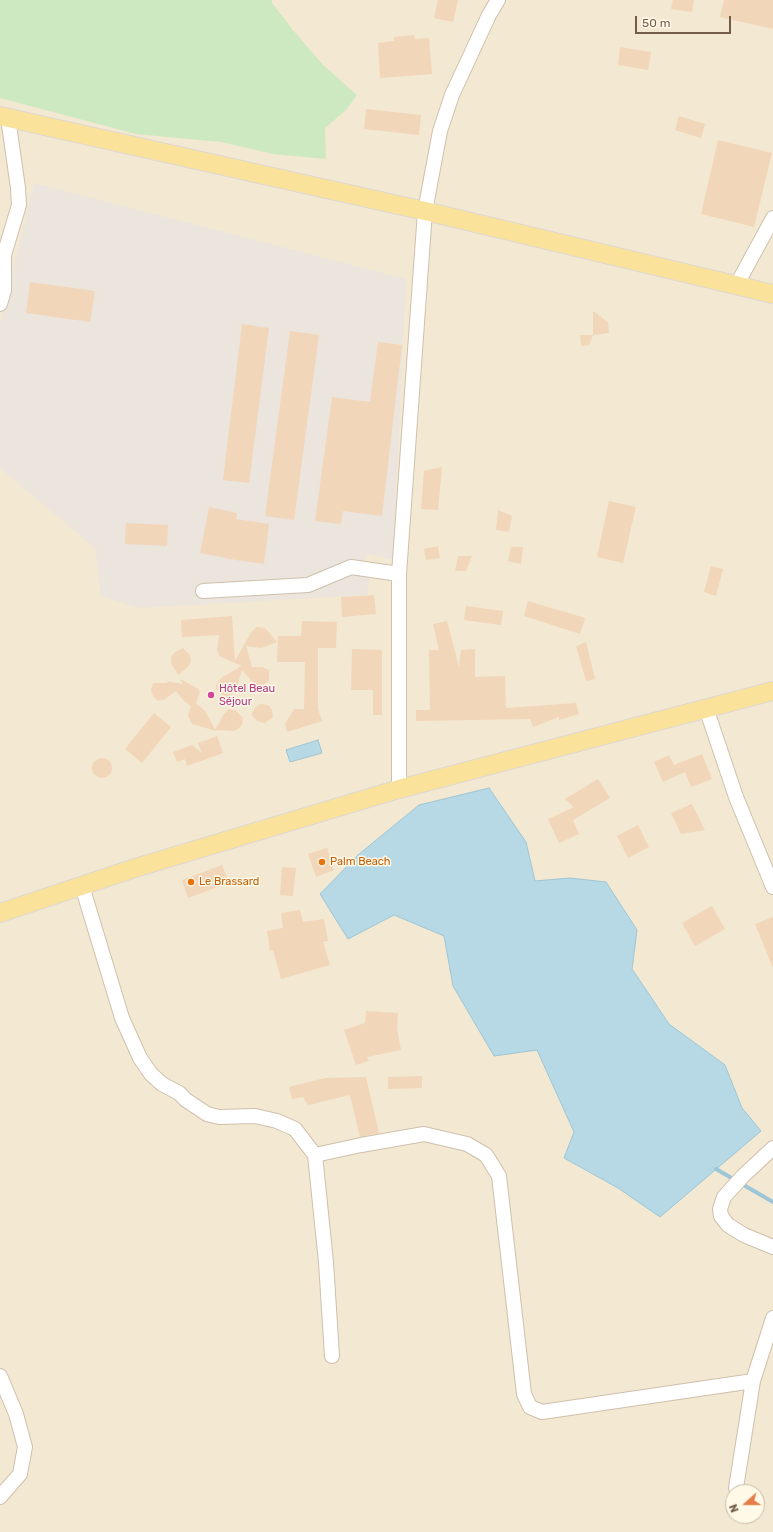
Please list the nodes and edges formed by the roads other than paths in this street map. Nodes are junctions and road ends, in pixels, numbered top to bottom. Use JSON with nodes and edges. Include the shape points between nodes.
{"nodes":[{"id":1,"x":498,"y":0,"type":"edge"},
{"id":2,"x":4,"y":117,"type":"edge"},
{"id":3,"x":425,"y":211,"type":"junction"},
{"id":4,"x":773,"y":218,"type":"edge"},
{"id":5,"x":2,"y":255,"type":"edge"},
{"id":6,"x":736,"y":286,"type":"junction"},
{"id":7,"x":773,"y":294,"type":"edge"},
{"id":8,"x":0,"y":304,"type":"edge"},
{"id":9,"x":399,"y":574,"type":"junction"},
{"id":10,"x":203,"y":591,"type":"dead end"},
{"id":11,"x":773,"y":691,"type":"edge"},
{"id":12,"x":706,"y":708,"type":"junction"},
{"id":13,"x":399,"y":790,"type":"junction"},
{"id":14,"x":82,"y":886,"type":"junction"},
{"id":15,"x":773,"y":887,"type":"edge"},
{"id":16,"x":0,"y":913,"type":"edge"},
{"id":17,"x":773,"y":1148,"type":"edge"},
{"id":18,"x":315,"y":1155,"type":"junction"},
{"id":19,"x":773,"y":1247,"type":"edge"},
{"id":20,"x":773,"y":1318,"type":"edge"},
{"id":21,"x":332,"y":1356,"type":"dead end"},
{"id":22,"x":0,"y":1376,"type":"edge"},
{"id":23,"x":753,"y":1381,"type":"junction"},
{"id":24,"x":737,"y":1484,"type":"edge"},
{"id":25,"x":0,"y":1496,"type":"edge"}],
"edges":[{"from":1,"to":3,"type":"street","via":[[452,95],[440,131]]},
{"from":2,"to":3,"type":"main road"},
{"from":2,"to":5,"type":"street","via":[[19,205]]},
{"from":3,"to":6,"type":"main road"},
{"from":3,"to":9,"type":"street"},
{"from":4,"to":6,"type":"street"},
{"from":5,"to":8,"type":"street","via":[[4,290]]},
{"from":6,"to":7,"type":"main road"},
{"from":9,"to":10,"type":"street","via":[[351,567],[308,585]]},
{"from":9,"to":13,"type":"street"},
{"from":11,"to":12,"type":"main road"},
{"from":12,"to":13,"type":"main road"},
{"from":12,"to":15,"type":"street","via":[[736,797]]},
{"from":13,"to":14,"type":"main road"},
{"from":14,"to":16,"type":"main road"},
{"from":14,"to":18,"type":"street","via":[[122,1018],[140,1058],[151,1074],[207,1114],[219,1117],[255,1116],[277,1121],[295,1129]]},
{"from":17,"to":19,"type":"street","via":[[729,1191],[720,1209],[721,1216],[728,1225]]},
{"from":18,"to":21,"type":"street"},
{"from":18,"to":23,"type":"street","via":[[424,1134],[467,1144],[486,1155],[499,1176],[524,1394],[530,1407],[542,1412]]},
{"from":20,"to":23,"type":"street"},
{"from":22,"to":25,"type":"street","via":[[16,1414],[25,1447],[20,1474]]},
{"from":23,"to":24,"type":"street"}]}
